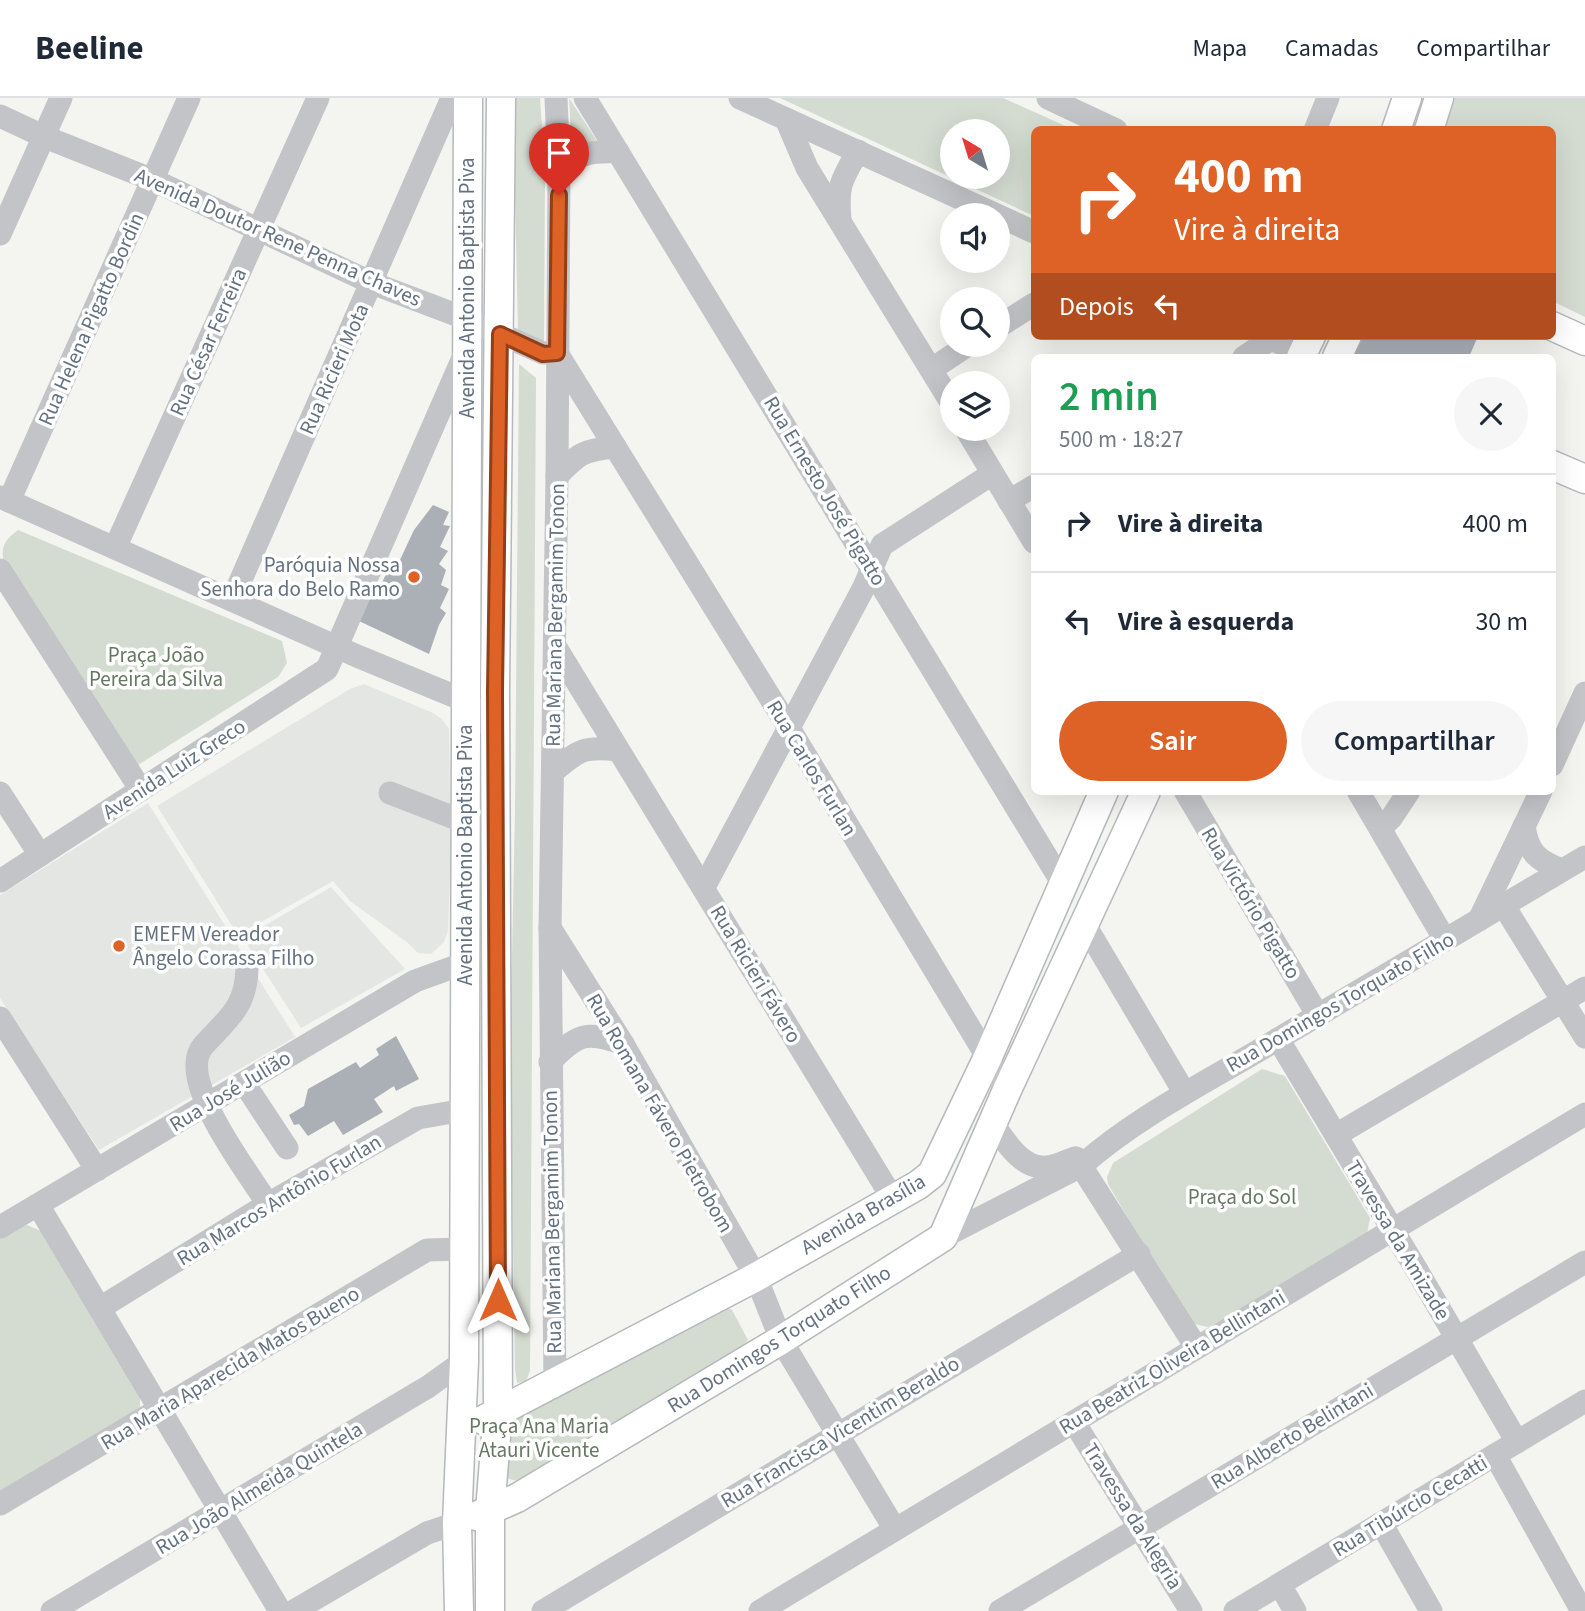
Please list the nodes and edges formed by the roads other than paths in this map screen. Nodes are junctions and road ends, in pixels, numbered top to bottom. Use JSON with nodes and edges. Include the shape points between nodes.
{"nodes":[{"id":1,"x":61,"y":98,"type":"edge"},
{"id":2,"x":190,"y":98,"type":"edge"},
{"id":3,"x":318,"y":98,"type":"edge"},
{"id":4,"x":452,"y":98,"type":"edge"},
{"id":5,"x":468,"y":98,"type":"edge"},
{"id":6,"x":500,"y":98,"type":"edge"},
{"id":7,"x":586,"y":98,"type":"edge"},
{"id":8,"x":740,"y":98,"type":"edge"},
{"id":9,"x":1048,"y":98,"type":"edge"},
{"id":10,"x":1328,"y":98,"type":"edge"},
{"id":11,"x":1407,"y":98,"type":"edge"},
{"id":12,"x":1439,"y":98,"type":"edge"},
{"id":13,"x":557,"y":100,"type":"edge"},
{"id":14,"x":0,"y":116,"type":"edge"},
{"id":15,"x":786,"y":119,"type":"junction"},
{"id":16,"x":1108,"y":126,"type":"edge"},
{"id":17,"x":1317,"y":126,"type":"edge"},
{"id":18,"x":1397,"y":126,"type":"edge"},
{"id":19,"x":1430,"y":126,"type":"edge"},
{"id":20,"x":44,"y":137,"type":"junction"},
{"id":21,"x":858,"y":151,"type":"junction"},
{"id":22,"x":618,"y":152,"type":"junction"},
{"id":23,"x":559,"y":169,"type":"junction"},
{"id":24,"x":153,"y":180,"type":"junction"},
{"id":25,"x":840,"y":220,"type":"junction"},
{"id":26,"x":259,"y":230,"type":"junction"},
{"id":27,"x":1031,"y":231,"type":"edge"},
{"id":28,"x":0,"y":234,"type":"edge"},
{"id":29,"x":372,"y":283,"type":"junction"},
{"id":30,"x":1031,"y":306,"type":"edge"},
{"id":31,"x":467,"y":319,"type":"junction"},
{"id":32,"x":1010,"y":319,"type":"edge"},
{"id":33,"x":1556,"y":329,"type":"edge"},
{"id":34,"x":500,"y":334,"type":"junction"},
{"id":35,"x":1264,"y":340,"type":"edge"},
{"id":36,"x":1276,"y":340,"type":"edge"},
{"id":37,"x":1585,"y":341,"type":"edge"},
{"id":38,"x":466,"y":350,"type":"junction"},
{"id":39,"x":1306,"y":351,"type":"edge"},
{"id":40,"x":557,"y":353,"type":"junction"},
{"id":41,"x":1248,"y":354,"type":"edge"},
{"id":42,"x":950,"y":357,"type":"edge"},
{"id":43,"x":932,"y":369,"type":"junction"},
{"id":44,"x":940,"y":383,"type":"edge"},
{"id":45,"x":973,"y":441,"type":"edge"},
{"id":46,"x":615,"y":447,"type":"junction"},
{"id":47,"x":1556,"y":469,"type":"edge"},
{"id":48,"x":992,"y":474,"type":"junction"},
{"id":49,"x":557,"y":476,"type":"junction"},
{"id":50,"x":1585,"y":479,"type":"edge"},
{"id":51,"x":1031,"y":487,"type":"edge"},
{"id":52,"x":5,"y":499,"type":"edge"},
{"id":53,"x":1009,"y":501,"type":"junction"},
{"id":54,"x":1031,"y":537,"type":"edge"},
{"id":55,"x":115,"y":548,"type":"junction"},
{"id":56,"x":872,"y":568,"type":"junction"},
{"id":57,"x":0,"y":570,"type":"edge"},
{"id":58,"x":233,"y":600,"type":"junction"},
{"id":59,"x":555,"y":645,"type":"junction"},
{"id":60,"x":335,"y":646,"type":"junction"},
{"id":61,"x":495,"y":691,"type":"junction"},
{"id":62,"x":1585,"y":693,"type":"edge"},
{"id":63,"x":466,"y":701,"type":"junction"},
{"id":64,"x":789,"y":728,"type":"junction"},
{"id":65,"x":495,"y":733,"type":"junction"},
{"id":66,"x":618,"y":750,"type":"junction"},
{"id":67,"x":1556,"y":756,"type":"edge"},
{"id":68,"x":553,"y":772,"type":"junction"},
{"id":69,"x":141,"y":790,"type":"junction"},
{"id":70,"x":0,"y":793,"type":"edge"},
{"id":71,"x":390,"y":793,"type":"dead end"},
{"id":72,"x":1102,"y":795,"type":"edge"},
{"id":73,"x":1144,"y":795,"type":"edge"},
{"id":74,"x":1187,"y":795,"type":"edge"},
{"id":75,"x":1360,"y":795,"type":"edge"},
{"id":76,"x":1406,"y":795,"type":"edge"},
{"id":77,"x":1539,"y":795,"type":"edge"},
{"id":78,"x":465,"y":822,"type":"junction"},
{"id":79,"x":1524,"y":827,"type":"junction"},
{"id":80,"x":1381,"y":828,"type":"junction"},
{"id":81,"x":465,"y":850,"type":"junction"},
{"id":82,"x":496,"y":852,"type":"junction"},
{"id":83,"x":40,"y":855,"type":"junction"},
{"id":84,"x":1585,"y":857,"type":"edge"},
{"id":85,"x":1562,"y":870,"type":"junction"},
{"id":86,"x":0,"y":881,"type":"edge"},
{"id":87,"x":1063,"y":884,"type":"junction"},
{"id":88,"x":704,"y":887,"type":"junction"},
{"id":89,"x":1504,"y":906,"type":"junction"},
{"id":90,"x":1479,"y":920,"type":"junction"},
{"id":91,"x":1085,"y":925,"type":"junction"},
{"id":92,"x":550,"y":928,"type":"junction"},
{"id":93,"x":1445,"y":940,"type":"junction"},
{"id":94,"x":465,"y":963,"type":"junction"},
{"id":95,"x":247,"y":969,"type":"dead end"},
{"id":96,"x":1585,"y":988,"type":"edge"},
{"id":97,"x":1563,"y":1001,"type":"junction"},
{"id":98,"x":1317,"y":1014,"type":"junction"},
{"id":99,"x":0,"y":1018,"type":"edge"},
{"id":100,"x":1585,"y":1037,"type":"edge"},
{"id":101,"x":1278,"y":1039,"type":"junction"},
{"id":102,"x":623,"y":1044,"type":"junction"},
{"id":103,"x":987,"y":1059,"type":"junction"},
{"id":104,"x":550,"y":1062,"type":"junction"},
{"id":105,"x":244,"y":1083,"type":"junction"},
{"id":106,"x":1007,"y":1090,"type":"junction"},
{"id":107,"x":1184,"y":1092,"type":"junction"},
{"id":108,"x":206,"y":1105,"type":"junction"},
{"id":109,"x":464,"y":1110,"type":"junction"},
{"id":110,"x":1585,"y":1114,"type":"edge"},
{"id":111,"x":993,"y":1124,"type":"junction"},
{"id":112,"x":1336,"y":1135,"type":"junction"},
{"id":113,"x":287,"y":1148,"type":"dead end"},
{"id":114,"x":1085,"y":1158,"type":"junction"},
{"id":115,"x":97,"y":1170,"type":"junction"},
{"id":116,"x":892,"y":1199,"type":"junction"},
{"id":117,"x":268,"y":1204,"type":"junction"},
{"id":118,"x":38,"y":1205,"type":"junction"},
{"id":119,"x":0,"y":1227,"type":"edge"},
{"id":120,"x":1393,"y":1231,"type":"junction"},
{"id":121,"x":943,"y":1237,"type":"junction"},
{"id":122,"x":464,"y":1250,"type":"junction"},
{"id":123,"x":1139,"y":1254,"type":"junction"},
{"id":124,"x":1585,"y":1262,"type":"edge"},
{"id":125,"x":760,"y":1289,"type":"junction"},
{"id":126,"x":100,"y":1308,"type":"junction"},
{"id":127,"x":1456,"y":1338,"type":"junction"},
{"id":128,"x":780,"y":1340,"type":"junction"},
{"id":129,"x":1196,"y":1347,"type":"junction"},
{"id":130,"x":464,"y":1361,"type":"junction"},
{"id":131,"x":555,"y":1382,"type":"junction"},
{"id":132,"x":1585,"y":1401,"type":"edge"},
{"id":133,"x":161,"y":1409,"type":"junction"},
{"id":134,"x":498,"y":1412,"type":"junction"},
{"id":135,"x":1074,"y":1422,"type":"junction"},
{"id":136,"x":460,"y":1432,"type":"junction"},
{"id":137,"x":836,"y":1433,"type":"junction"},
{"id":138,"x":1517,"y":1442,"type":"junction"},
{"id":139,"x":1495,"y":1455,"type":"junction"},
{"id":140,"x":0,"y":1504,"type":"edge"},
{"id":141,"x":221,"y":1511,"type":"junction"},
{"id":142,"x":490,"y":1511,"type":"junction"},
{"id":143,"x":457,"y":1523,"type":"junction"},
{"id":144,"x":1381,"y":1523,"type":"junction"},
{"id":145,"x":1140,"y":1526,"type":"junction"},
{"id":146,"x":894,"y":1528,"type":"junction"},
{"id":147,"x":1280,"y":1585,"type":"junction"},
{"id":148,"x":51,"y":1611,"type":"edge"},
{"id":149,"x":280,"y":1611,"type":"edge"},
{"id":150,"x":294,"y":1611,"type":"edge"},
{"id":151,"x":459,"y":1611,"type":"edge"},
{"id":152,"x":490,"y":1611,"type":"edge"},
{"id":153,"x":543,"y":1611,"type":"edge"},
{"id":154,"x":761,"y":1611,"type":"edge"},
{"id":155,"x":1000,"y":1611,"type":"edge"},
{"id":156,"x":1191,"y":1611,"type":"edge"},
{"id":157,"x":1235,"y":1611,"type":"edge"},
{"id":158,"x":1295,"y":1611,"type":"edge"},
{"id":159,"x":1431,"y":1611,"type":"edge"},
{"id":160,"x":1583,"y":1611,"type":"edge"}],
"edges":[{"from":1,"to":20,"type":"street"},
{"from":2,"to":24,"type":"street","name":"Rua Helena Pigatto Bordin"},
{"from":3,"to":26,"type":"street","name":"Rua César Ferreira"},
{"from":4,"to":29,"type":"street","name":"Rua Ricieri Mota"},
{"from":5,"to":31,"type":"main road","name":"Avenida Antonio Baptista Piva"},
{"from":6,"to":34,"type":"main road","name":"Avenida Antonio Baptista Piva"},
{"from":7,"to":22,"type":"street","name":"Rua Ernesto José Pigatto"},
{"from":8,"to":15,"type":"street"},
{"from":9,"to":16,"type":"street"},
{"from":10,"to":17,"type":"street"},
{"from":11,"to":18,"type":"main road"},
{"from":12,"to":19,"type":"main road"},
{"from":13,"to":23,"type":"street","name":"Rua Mariana Bergamim Tonon"},
{"from":14,"to":20,"type":"street","name":"Avenida Doutor Rene Penna Chaves"},
{"from":15,"to":21,"type":"street"},
{"from":15,"to":25,"type":"street","via":[[802,160]]},
{"from":20,"to":24,"type":"street","name":"Avenida Doutor Rene Penna Chaves"},
{"from":20,"to":28,"type":"street"},
{"from":21,"to":25,"type":"street","via":[[837,193]]},
{"from":21,"to":27,"type":"street"},
{"from":22,"to":23,"type":"street","via":[[592,151]]},
{"from":22,"to":56,"type":"street","name":"Rua Ernesto José Pigatto"},
{"from":23,"to":40,"type":"street","name":"Rua Mariana Bergamim Tonon"},
{"from":24,"to":26,"type":"street","name":"Avenida Doutor Rene Penna Chaves"},
{"from":24,"to":52,"type":"street","name":"Rua Helena Pigatto Bordin"},
{"from":25,"to":43,"type":"street"},
{"from":26,"to":29,"type":"street","name":"Avenida Doutor Rene Penna Chaves"},
{"from":26,"to":55,"type":"street","name":"Rua César Ferreira"},
{"from":29,"to":31,"type":"street","name":"Avenida Doutor Rene Penna Chaves"},
{"from":29,"to":58,"type":"street","name":"Rua Ricieri Mota"},
{"from":30,"to":32,"type":"street"},
{"from":31,"to":34,"type":"street","name":"Avenida Doutor Rene Penna Chaves"},
{"from":31,"to":38,"type":"main road","name":"Avenida Antonio Baptista Piva"},
{"from":33,"to":37,"type":"main road"},
{"from":34,"to":40,"type":"street","name":"Avenida Doutor Rene Penna Chaves","via":[[543,354]]},
{"from":34,"to":61,"type":"main road","name":"Avenida Antonio Baptista Piva"},
{"from":35,"to":41,"type":"street"},
{"from":36,"to":39,"type":"street"},
{"from":38,"to":60,"type":"street","name":"Avenida Luiz Greco"},
{"from":38,"to":63,"type":"main road","name":"Avenida Antonio Baptista Piva"},
{"from":40,"to":46,"type":"street","name":"Rua Carlos Furlan"},
{"from":40,"to":49,"type":"street","name":"Rua Mariana Bergamim Tonon"},
{"from":42,"to":43,"type":"street"},
{"from":43,"to":44,"type":"street"},
{"from":45,"to":48,"type":"street"},
{"from":46,"to":49,"type":"street","via":[[588,450]]},
{"from":46,"to":64,"type":"street","name":"Rua Carlos Furlan"},
{"from":47,"to":50,"type":"main road"},
{"from":48,"to":53,"type":"street"},
{"from":48,"to":56,"type":"street","via":[[882,545]]},
{"from":49,"to":59,"type":"street","name":"Rua Mariana Bergamim Tonon"},
{"from":51,"to":53,"type":"street"},
{"from":52,"to":55,"type":"street"},
{"from":53,"to":54,"type":"street"},
{"from":55,"to":58,"type":"street"},
{"from":56,"to":64,"type":"street"},
{"from":56,"to":87,"type":"street","name":"Rua Ernesto José Pigatto"},
{"from":57,"to":69,"type":"street"},
{"from":58,"to":60,"type":"street"},
{"from":59,"to":66,"type":"street","name":"Rua Ricieri Fávero"},
{"from":59,"to":68,"type":"street","name":"Rua Mariana Bergamim Tonon"},
{"from":60,"to":63,"type":"street"},
{"from":60,"to":69,"type":"street","name":"Avenida Luiz Greco","via":[[327,669]]},
{"from":61,"to":63,"type":"street"},
{"from":61,"to":65,"type":"main road","name":"Avenida Antonio Baptista Piva"},
{"from":62,"to":67,"type":"street"},
{"from":63,"to":65,"type":"street"},
{"from":63,"to":78,"type":"main road","name":"Avenida Antonio Baptista Piva"},
{"from":64,"to":88,"type":"street"},
{"from":64,"to":103,"type":"street","name":"Rua Carlos Furlan"},
{"from":65,"to":82,"type":"main road","name":"Avenida Antonio Baptista Piva"},
{"from":66,"to":68,"type":"street","via":[[593,747],[573,755]]},
{"from":66,"to":88,"type":"street","name":"Rua Ricieri Fávero"},
{"from":68,"to":92,"type":"street","name":"Rua Mariana Bergamim Tonon"},
{"from":69,"to":83,"type":"street","name":"Avenida Luiz Greco"},
{"from":70,"to":83,"type":"street"},
{"from":71,"to":78,"type":"street"},
{"from":72,"to":87,"type":"main road","name":"Avenida Brasília"},
{"from":73,"to":91,"type":"main road","name":"Avenida Brasília"},
{"from":74,"to":98,"type":"street","name":"Rua Victório Pigatto"},
{"from":75,"to":80,"type":"street"},
{"from":76,"to":80,"type":"street"},
{"from":77,"to":79,"type":"street"},
{"from":78,"to":81,"type":"main road","name":"Avenida Antonio Baptista Piva"},
{"from":79,"to":85,"type":"street","via":[[1532,852]]},
{"from":79,"to":90,"type":"street"},
{"from":80,"to":93,"type":"street"},
{"from":81,"to":82,"type":"main road","via":[[477,845]]},
{"from":81,"to":94,"type":"main road","name":"Avenida Antonio Baptista Piva"},
{"from":82,"to":134,"type":"main road","name":"Avenida Antonio Baptista Piva"},
{"from":83,"to":86,"type":"street","name":"Avenida Luiz Greco"},
{"from":84,"to":85,"type":"street","name":"Rua Domingos Torquato Filho"},
{"from":85,"to":89,"type":"street","name":"Rua Domingos Torquato Filho"},
{"from":87,"to":103,"type":"main road","name":"Avenida Brasília"},
{"from":88,"to":116,"type":"street","name":"Rua Ricieri Fávero"},
{"from":89,"to":90,"type":"street","name":"Rua Domingos Torquato Filho"},
{"from":89,"to":97,"type":"street"},
{"from":90,"to":93,"type":"street","name":"Rua Domingos Torquato Filho"},
{"from":91,"to":106,"type":"main road","name":"Avenida Brasília"},
{"from":91,"to":107,"type":"street"},
{"from":92,"to":102,"type":"street","name":"Rua Romana Fávero Pietrobom"},
{"from":92,"to":104,"type":"street","name":"Rua Mariana Bergamim Tonon"},
{"from":93,"to":98,"type":"street","name":"Rua Domingos Torquato Filho"},
{"from":94,"to":105,"type":"street","name":"Rua José Julião","via":[[415,981]]},
{"from":94,"to":109,"type":"main road","name":"Avenida Antonio Baptista Piva"},
{"from":95,"to":108,"type":"street","via":[[239,1006],[196,1061]]},
{"from":96,"to":97,"type":"street"},
{"from":97,"to":100,"type":"street"},
{"from":97,"to":112,"type":"street"},
{"from":98,"to":101,"type":"street","name":"Rua Domingos Torquato Filho"},
{"from":99,"to":115,"type":"street"},
{"from":101,"to":107,"type":"street","name":"Rua Domingos Torquato Filho"},
{"from":101,"to":112,"type":"street","name":"Travessa da Amizade"},
{"from":102,"to":104,"type":"street","name":"Rua Mariana Bergamim Tonon","via":[[603,1036],[582,1035]]},
{"from":102,"to":125,"type":"street","name":"Rua Romana Fávero Pietrobom"},
{"from":103,"to":106,"type":"street","name":"Rua Carlos Furlan"},
{"from":103,"to":116,"type":"main road","name":"Avenida Brasília","via":[[932,1174]]},
{"from":104,"to":131,"type":"street","name":"Rua Mariana Bergamim Tonon"},
{"from":105,"to":108,"type":"street","name":"Rua José Julião"},
{"from":105,"to":113,"type":"street"},
{"from":106,"to":111,"type":"main road","name":"Avenida Brasília"},
{"from":107,"to":114,"type":"street","name":"Rua Domingos Torquato Filho"},
{"from":108,"to":115,"type":"street","name":"Rua José Julião"},
{"from":108,"to":117,"type":"street"},
{"from":109,"to":117,"type":"street","name":"Rua Marcos Antônio Furlan","via":[[418,1118]]},
{"from":109,"to":122,"type":"main road","name":"Avenida Antonio Baptista Piva"},
{"from":110,"to":120,"type":"street","name":"Rua Beatriz Oliveira Bellintani"},
{"from":111,"to":114,"type":"street","name":"Rua Domingos Torquato Filho","via":[[1030,1166]]},
{"from":111,"to":121,"type":"main road","name":"Avenida Brasília"},
{"from":112,"to":120,"type":"street","name":"Travessa da Amizade"},
{"from":114,"to":121,"type":"street","name":"Rua Domingos Torquato Filho"},
{"from":114,"to":123,"type":"street"},
{"from":115,"to":118,"type":"street","name":"Rua José Julião"},
{"from":116,"to":125,"type":"main road","name":"Avenida Brasília"},
{"from":117,"to":126,"type":"street","name":"Rua Marcos Antônio Furlan"},
{"from":118,"to":119,"type":"street","name":"Rua José Julião"},
{"from":118,"to":126,"type":"street"},
{"from":120,"to":127,"type":"street","name":"Travessa da Amizade"},
{"from":120,"to":129,"type":"street","name":"Rua Beatriz Oliveira Bellintani"},
{"from":121,"to":128,"type":"main road","name":"Rua Domingos Torquato Filho"},
{"from":122,"to":130,"type":"main road","name":"Avenida Antonio Baptista Piva"},
{"from":122,"to":133,"type":"street","name":"Rua Maria Aparecida Matos Bueno","via":[[427,1250]]},
{"from":123,"to":129,"type":"street"},
{"from":123,"to":137,"type":"street","name":"Rua Francisca Vicentim Beraldo"},
{"from":124,"to":127,"type":"street","name":"Rua Alberto Belintani"},
{"from":125,"to":128,"type":"street","name":"Rua Romana Fávero Pietrobom"},
{"from":125,"to":131,"type":"main road","name":"Avenida Brasília"},
{"from":126,"to":133,"type":"street"},
{"from":127,"to":138,"type":"street","name":"Travessa da Amizade"},
{"from":127,"to":145,"type":"street","name":"Rua Alberto Belintani"},
{"from":128,"to":137,"type":"street","name":"Rua Romana Fávero Pietrobom"},
{"from":128,"to":142,"type":"main road","name":"Rua Domingos Torquato Filho"},
{"from":129,"to":135,"type":"street","name":"Rua Beatriz Oliveira Bellintani"},
{"from":130,"to":136,"type":"main road","name":"Avenida Antonio Baptista Piva"},
{"from":130,"to":141,"type":"street","name":"Rua João Almeida Quintela"},
{"from":131,"to":134,"type":"main road","name":"Avenida Brasília"},
{"from":132,"to":138,"type":"street","name":"Rua Tibúrcio Cecatti"},
{"from":133,"to":140,"type":"street","name":"Rua Maria Aparecida Matos Bueno"},
{"from":133,"to":141,"type":"street"},
{"from":134,"to":136,"type":"main road","name":"Avenida Brasília"},
{"from":134,"to":142,"type":"main road","name":"Avenida Antonio Baptista Piva"},
{"from":135,"to":145,"type":"street","name":"Travessa da Alegria"},
{"from":135,"to":146,"type":"street","name":"Rua Beatriz Oliveira Bellintani"},
{"from":136,"to":143,"type":"main road","name":"Avenida Antonio Baptista Piva"},
{"from":137,"to":146,"type":"street","name":"Rua Romana Fávero Pietrobom"},
{"from":137,"to":153,"type":"street","name":"Rua Francisca Vicentim Beraldo"},
{"from":138,"to":139,"type":"street","name":"Rua Tibúrcio Cecatti"},
{"from":139,"to":144,"type":"street","name":"Rua Tibúrcio Cecatti"},
{"from":139,"to":160,"type":"street"},
{"from":141,"to":148,"type":"street","name":"Rua João Almeida Quintela"},
{"from":141,"to":149,"type":"street"},
{"from":142,"to":143,"type":"main road","name":"Rua Domingos Torquato Filho"},
{"from":142,"to":152,"type":"main road","name":"Avenida Antonio Baptista Piva"},
{"from":143,"to":150,"type":"street","via":[[427,1533]]},
{"from":143,"to":151,"type":"main road","name":"Avenida Antonio Baptista Piva"},
{"from":144,"to":147,"type":"street","name":"Rua Tibúrcio Cecatti"},
{"from":144,"to":159,"type":"street"},
{"from":145,"to":155,"type":"street","name":"Rua Alberto Belintani"},
{"from":145,"to":156,"type":"street","name":"Travessa da Alegria"},
{"from":146,"to":154,"type":"street","name":"Rua Beatriz Oliveira Bellintani"},
{"from":147,"to":157,"type":"street","name":"Rua Tibúrcio Cecatti"},
{"from":147,"to":158,"type":"street"}]}
